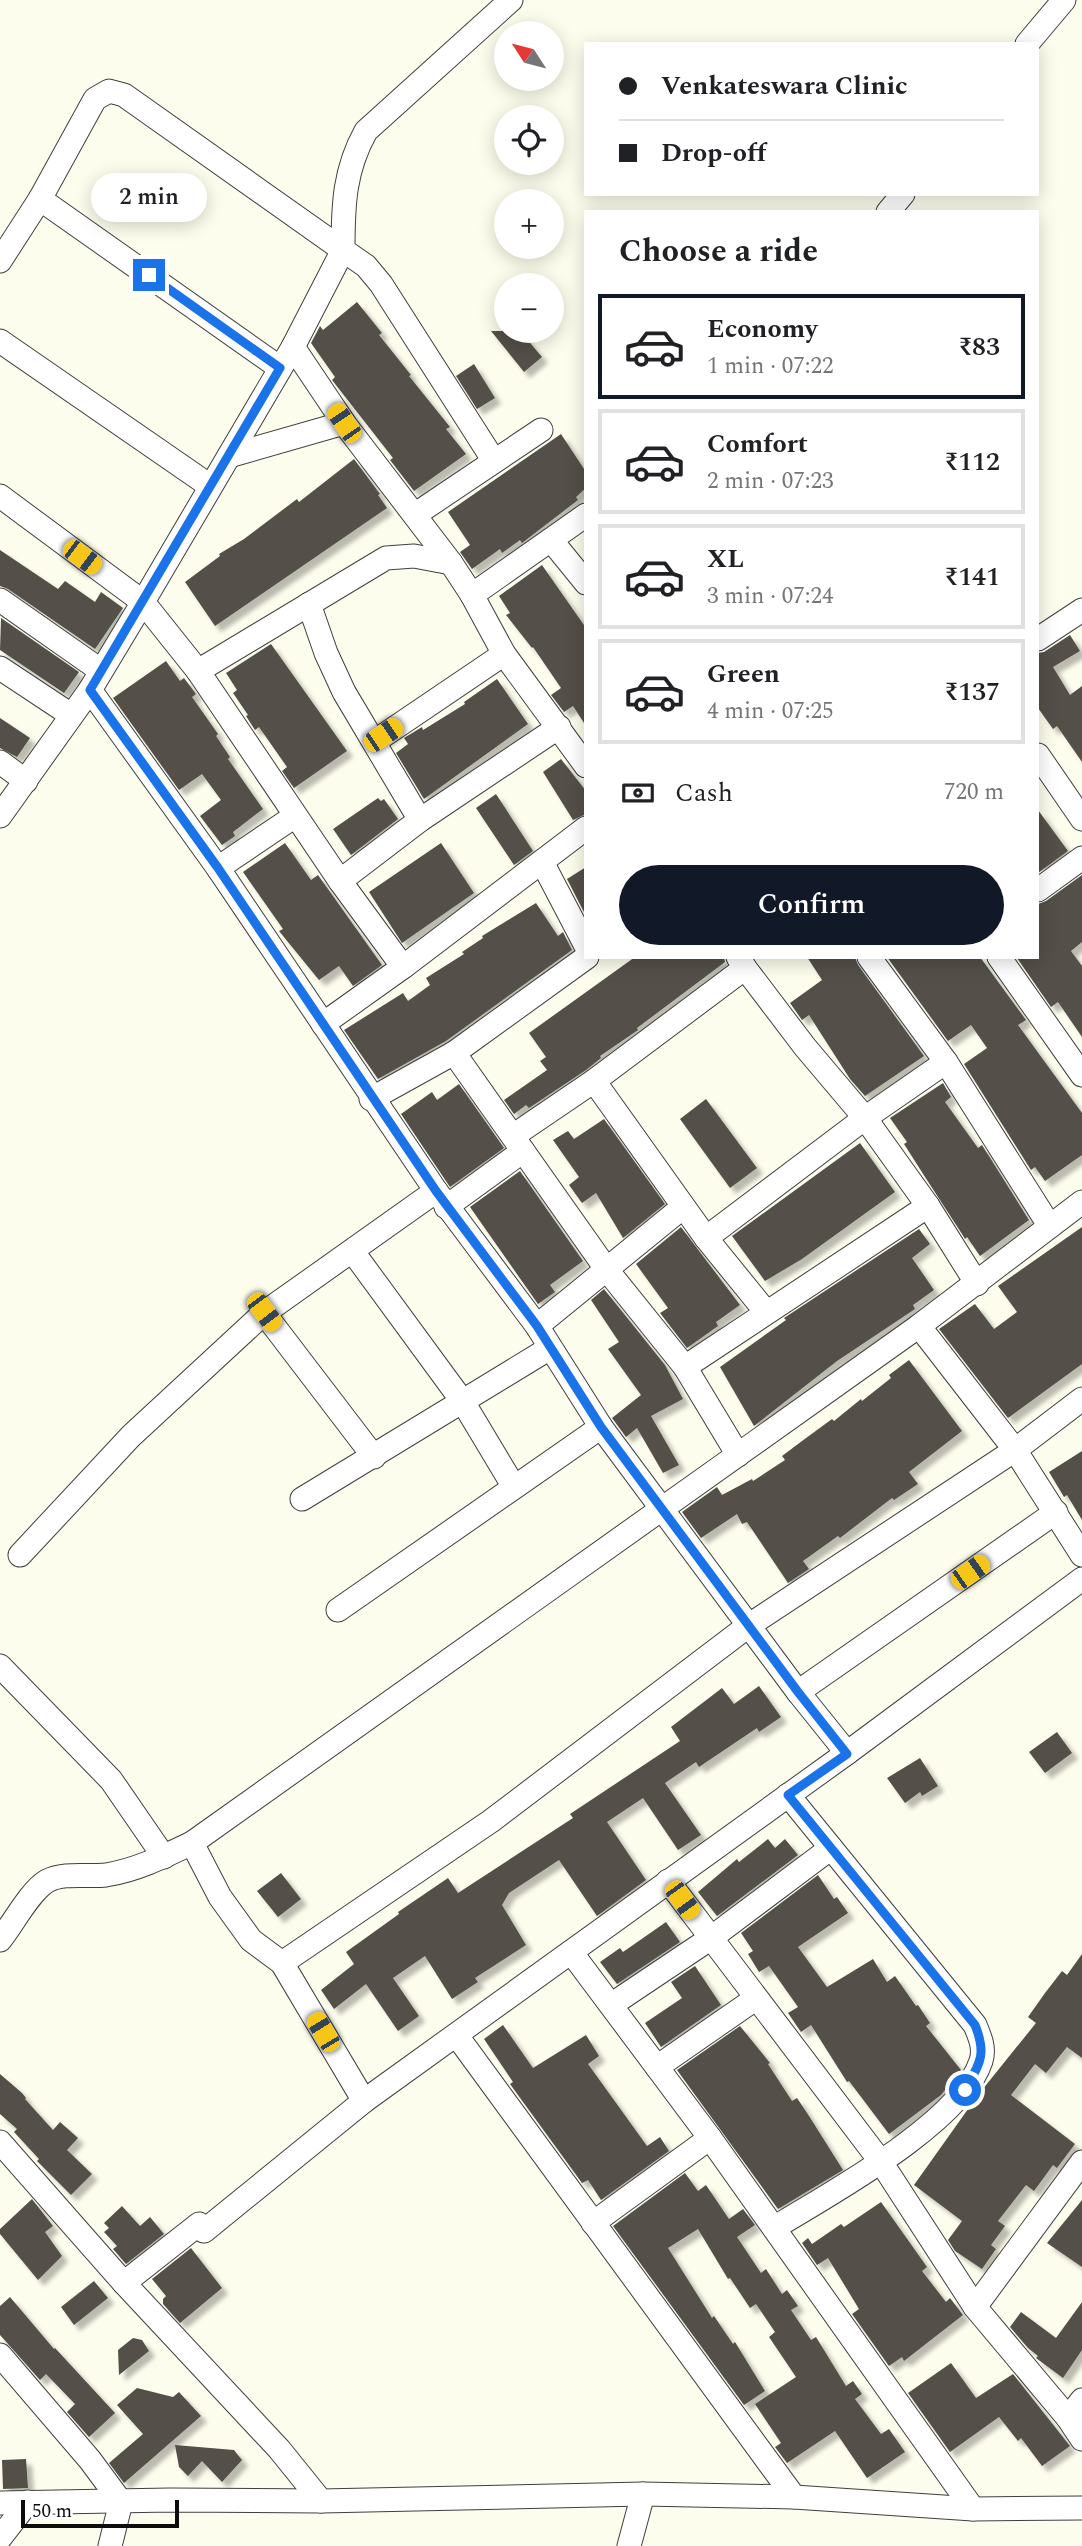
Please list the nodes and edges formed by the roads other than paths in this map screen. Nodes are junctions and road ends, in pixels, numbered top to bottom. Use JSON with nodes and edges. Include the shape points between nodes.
{"nodes":[{"id":1,"x":511,"y":0,"type":"edge"},
{"id":2,"x":1064,"y":0,"type":"edge"},
{"id":3,"x":1029,"y":42,"type":"edge"},
{"id":4,"x":901,"y":196,"type":"edge"},
{"id":5,"x":40,"y":199,"type":"junction"},
{"id":6,"x":890,"y":210,"type":"edge"},
{"id":7,"x":343,"y":250,"type":"junction"},
{"id":8,"x":0,"y":261,"type":"edge"},
{"id":9,"x":0,"y":341,"type":"edge"},
{"id":10,"x":293,"y":347,"type":"junction"},
{"id":11,"x":280,"y":368,"type":"junction"},
{"id":12,"x":344,"y":423,"type":"junction"},
{"id":13,"x":541,"y":430,"type":"dead end"},
{"id":14,"x":229,"y":456,"type":"junction"},
{"id":15,"x":494,"y":461,"type":"junction"},
{"id":16,"x":210,"y":486,"type":"junction"},
{"id":17,"x":0,"y":496,"type":"edge"},
{"id":18,"x":416,"y":514,"type":"junction"},
{"id":19,"x":584,"y":516,"type":"edge"},
{"id":20,"x":551,"y":540,"type":"junction"},
{"id":21,"x":451,"y":563,"type":"junction"},
{"id":22,"x":584,"y":581,"type":"edge"},
{"id":23,"x":472,"y":595,"type":"junction"},
{"id":24,"x":0,"y":600,"type":"edge"},
{"id":25,"x":143,"y":602,"type":"junction"},
{"id":26,"x":309,"y":604,"type":"junction"},
{"id":27,"x":1081,"y":614,"type":"edge"},
{"id":28,"x":1039,"y":638,"type":"edge"},
{"id":29,"x":503,"y":654,"type":"junction"},
{"id":30,"x":0,"y":668,"type":"edge"},
{"id":31,"x":198,"y":671,"type":"junction"},
{"id":32,"x":95,"y":680,"type":"junction"},
{"id":33,"x":71,"y":715,"type":"junction"},
{"id":34,"x":558,"y":727,"type":"junction"},
{"id":35,"x":374,"y":742,"type":"junction"},
{"id":36,"x":0,"y":762,"type":"edge"},
{"id":37,"x":1040,"y":762,"type":"edge"},
{"id":38,"x":584,"y":763,"type":"edge"},
{"id":39,"x":26,"y":781,"type":"junction"},
{"id":40,"x":0,"y":816,"type":"edge"},
{"id":41,"x":295,"y":816,"type":"junction"},
{"id":42,"x":1082,"y":819,"type":"edge"},
{"id":43,"x":420,"y":820,"type":"junction"},
{"id":44,"x":584,"y":830,"type":"edge"},
{"id":45,"x":1082,"y":858,"type":"edge"},
{"id":46,"x":542,"y":862,"type":"junction"},
{"id":47,"x":218,"y":868,"type":"junction"},
{"id":48,"x":340,"y":881,"type":"junction"},
{"id":49,"x":1039,"y":889,"type":"edge"},
{"id":50,"x":584,"y":942,"type":"edge"},
{"id":51,"x":584,"y":959,"type":"edge"},
{"id":52,"x":870,"y":959,"type":"edge"},
{"id":53,"x":1000,"y":959,"type":"edge"},
{"id":54,"x":742,"y":962,"type":"edge"},
{"id":55,"x":403,"y":967,"type":"junction"},
{"id":56,"x":323,"y":1024,"type":"junction"},
{"id":57,"x":454,"y":1053,"type":"junction"},
{"id":58,"x":946,"y":1062,"type":"junction"},
{"id":59,"x":1082,"y":1075,"type":"edge"},
{"id":60,"x":594,"y":1081,"type":"junction"},
{"id":61,"x":371,"y":1099,"type":"junction"},
{"id":62,"x":865,"y":1118,"type":"junction"},
{"id":63,"x":518,"y":1144,"type":"junction"},
{"id":64,"x":441,"y":1199,"type":"junction"},
{"id":65,"x":1082,"y":1202,"type":"edge"},
{"id":66,"x":683,"y":1206,"type":"junction"},
{"id":67,"x":928,"y":1206,"type":"junction"},
{"id":68,"x":1049,"y":1225,"type":"junction"},
{"id":69,"x":706,"y":1238,"type":"junction"},
{"id":70,"x":353,"y":1252,"type":"junction"},
{"id":71,"x":607,"y":1270,"type":"junction"},
{"id":72,"x":977,"y":1284,"type":"junction"},
{"id":73,"x":264,"y":1312,"type":"junction"},
{"id":74,"x":766,"y":1312,"type":"junction"},
{"id":75,"x":537,"y":1326,"type":"junction"},
{"id":76,"x":919,"y":1326,"type":"junction"},
{"id":77,"x":550,"y":1348,"type":"junction"},
{"id":78,"x":685,"y":1367,"type":"junction"},
{"id":79,"x":1082,"y":1399,"type":"edge"},
{"id":80,"x":463,"y":1402,"type":"junction"},
{"id":81,"x":601,"y":1427,"type":"junction"},
{"id":82,"x":1015,"y":1450,"type":"junction"},
{"id":83,"x":738,"y":1455,"type":"junction"},
{"id":84,"x":374,"y":1457,"type":"junction"},
{"id":85,"x":514,"y":1487,"type":"junction"},
{"id":86,"x":302,"y":1499,"type":"dead end"},
{"id":87,"x":663,"y":1509,"type":"junction"},
{"id":88,"x":1056,"y":1512,"type":"junction"},
{"id":89,"x":20,"y":1555,"type":"dead end"},
{"id":90,"x":1082,"y":1556,"type":"edge"},
{"id":91,"x":1081,"y":1586,"type":"edge"},
{"id":92,"x":338,"y":1610,"type":"dead end"},
{"id":93,"x":748,"y":1626,"type":"junction"},
{"id":94,"x":0,"y":1666,"type":"edge"},
{"id":95,"x":798,"y":1692,"type":"junction"},
{"id":96,"x":847,"y":1754,"type":"junction"},
{"id":97,"x":788,"y":1795,"type":"junction"},
{"id":98,"x":192,"y":1843,"type":"junction"},
{"id":99,"x":831,"y":1848,"type":"junction"},
{"id":100,"x":164,"y":1857,"type":"junction"},
{"id":101,"x":668,"y":1881,"type":"junction"},
{"id":102,"x":710,"y":1938,"type":"junction"},
{"id":103,"x":0,"y":1940,"type":"edge"},
{"id":104,"x":571,"y":1952,"type":"junction"},
{"id":105,"x":282,"y":1963,"type":"junction"},
{"id":106,"x":755,"y":1999,"type":"junction"},
{"id":107,"x":611,"y":2005,"type":"junction"},
{"id":108,"x":457,"y":2036,"type":"junction"},
{"id":109,"x":657,"y":2067,"type":"junction"},
{"id":110,"x":364,"y":2101,"type":"junction"},
{"id":111,"x":710,"y":2138,"type":"junction"},
{"id":112,"x":0,"y":2142,"type":"edge"},
{"id":113,"x":881,"y":2162,"type":"junction"},
{"id":114,"x":1082,"y":2162,"type":"edge"},
{"id":115,"x":593,"y":2223,"type":"junction"},
{"id":116,"x":774,"y":2228,"type":"junction"},
{"id":117,"x":124,"y":2283,"type":"junction"},
{"id":118,"x":975,"y":2307,"type":"junction"},
{"id":119,"x":0,"y":2355,"type":"edge"},
{"id":120,"x":1075,"y":2409,"type":"edge"},
{"id":121,"x":1082,"y":2439,"type":"edge"},
{"id":122,"x":643,"y":2494,"type":"junction"},
{"id":123,"x":794,"y":2497,"type":"junction"},
{"id":124,"x":28,"y":2501,"type":"junction"},
{"id":125,"x":321,"y":2501,"type":"junction"},
{"id":126,"x":121,"y":2502,"type":"junction"},
{"id":127,"x":0,"y":2503,"type":"edge"},
{"id":128,"x":973,"y":2508,"type":"junction"},
{"id":129,"x":1082,"y":2508,"type":"edge"},
{"id":130,"x":0,"y":2538,"type":"edge"},
{"id":131,"x":110,"y":2546,"type":"edge"},
{"id":132,"x":629,"y":2546,"type":"edge"}],
"edges":[{"from":1,"to":7,"type":"street","via":[[366,131],[353,154],[343,209]]},
{"from":2,"to":3,"type":"street"},
{"from":4,"to":6,"type":"street"},
{"from":5,"to":7,"type":"street","via":[[95,99],[110,90],[124,95]]},
{"from":5,"to":8,"type":"street"},
{"from":5,"to":11,"type":"street"},
{"from":7,"to":10,"type":"street"},
{"from":7,"to":15,"type":"street","via":[[381,284]]},
{"from":9,"to":16,"type":"street"},
{"from":10,"to":11,"type":"street"},
{"from":10,"to":12,"type":"street"},
{"from":11,"to":14,"type":"street"},
{"from":12,"to":14,"type":"street"},
{"from":12,"to":18,"type":"street"},
{"from":13,"to":15,"type":"street"},
{"from":14,"to":16,"type":"street"},
{"from":15,"to":18,"type":"street"},
{"from":16,"to":25,"type":"street"},
{"from":17,"to":25,"type":"street"},
{"from":18,"to":21,"type":"street"},
{"from":19,"to":20,"type":"street"},
{"from":20,"to":22,"type":"street"},
{"from":20,"to":23,"type":"street"},
{"from":21,"to":23,"type":"street"},
{"from":21,"to":26,"type":"street","via":[[414,556],[386,558]]},
{"from":23,"to":29,"type":"street"},
{"from":24,"to":32,"type":"street"},
{"from":25,"to":31,"type":"street"},
{"from":25,"to":32,"type":"street"},
{"from":26,"to":31,"type":"street"},
{"from":26,"to":35,"type":"street","via":[[344,692]]},
{"from":27,"to":28,"type":"street"},
{"from":29,"to":34,"type":"street"},
{"from":29,"to":35,"type":"street"},
{"from":30,"to":33,"type":"street"},
{"from":31,"to":41,"type":"street"},
{"from":32,"to":33,"type":"street"},
{"from":32,"to":47,"type":"street"},
{"from":33,"to":39,"type":"street"},
{"from":34,"to":38,"type":"street"},
{"from":34,"to":43,"type":"street"},
{"from":35,"to":43,"type":"street"},
{"from":36,"to":39,"type":"street"},
{"from":37,"to":42,"type":"street"},
{"from":39,"to":40,"type":"street"},
{"from":41,"to":47,"type":"street"},
{"from":41,"to":48,"type":"street"},
{"from":43,"to":48,"type":"street"},
{"from":44,"to":46,"type":"street"},
{"from":45,"to":49,"type":"street"},
{"from":46,"to":50,"type":"street"},
{"from":46,"to":55,"type":"street"},
{"from":47,"to":56,"type":"street"},
{"from":48,"to":55,"type":"street"},
{"from":51,"to":57,"type":"street"},
{"from":52,"to":58,"type":"street"},
{"from":53,"to":59,"type":"street"},
{"from":54,"to":60,"type":"street"},
{"from":54,"to":62,"type":"street"},
{"from":55,"to":56,"type":"street"},
{"from":56,"to":61,"type":"street"},
{"from":57,"to":61,"type":"street"},
{"from":57,"to":63,"type":"street"},
{"from":58,"to":62,"type":"street"},
{"from":58,"to":68,"type":"street"},
{"from":60,"to":63,"type":"street"},
{"from":60,"to":66,"type":"street"},
{"from":61,"to":64,"type":"street"},
{"from":62,"to":67,"type":"street"},
{"from":62,"to":69,"type":"street"},
{"from":63,"to":64,"type":"street"},
{"from":63,"to":71,"type":"street"},
{"from":64,"to":70,"type":"street"},
{"from":64,"to":75,"type":"street"},
{"from":65,"to":68,"type":"street"},
{"from":66,"to":69,"type":"street"},
{"from":66,"to":71,"type":"street"},
{"from":67,"to":72,"type":"street"},
{"from":67,"to":74,"type":"street"},
{"from":68,"to":72,"type":"street"},
{"from":69,"to":74,"type":"street"},
{"from":70,"to":73,"type":"street"},
{"from":70,"to":80,"type":"street"},
{"from":71,"to":75,"type":"street"},
{"from":71,"to":78,"type":"street"},
{"from":72,"to":76,"type":"street"},
{"from":73,"to":84,"type":"street"},
{"from":73,"to":89,"type":"street","via":[[131,1436]]},
{"from":74,"to":78,"type":"street"},
{"from":75,"to":77,"type":"street"},
{"from":76,"to":82,"type":"street"},
{"from":76,"to":83,"type":"street"},
{"from":77,"to":80,"type":"street"},
{"from":77,"to":81,"type":"street"},
{"from":78,"to":83,"type":"street"},
{"from":79,"to":82,"type":"street"},
{"from":80,"to":84,"type":"street"},
{"from":80,"to":85,"type":"street"},
{"from":81,"to":85,"type":"street"},
{"from":81,"to":87,"type":"street"},
{"from":82,"to":88,"type":"street"},
{"from":82,"to":93,"type":"street"},
{"from":83,"to":87,"type":"street"},
{"from":84,"to":86,"type":"street"},
{"from":85,"to":92,"type":"street"},
{"from":87,"to":93,"type":"street"},
{"from":87,"to":98,"type":"street"},
{"from":88,"to":90,"type":"street"},
{"from":88,"to":95,"type":"street"},
{"from":91,"to":96,"type":"street"},
{"from":93,"to":95,"type":"street"},
{"from":93,"to":105,"type":"street","via":[[491,1821]]},
{"from":94,"to":100,"type":"street","via":[[111,1780]]},
{"from":95,"to":96,"type":"street"},
{"from":96,"to":97,"type":"street"},
{"from":97,"to":99,"type":"street"},
{"from":97,"to":101,"type":"street"},
{"from":98,"to":100,"type":"street"},
{"from":98,"to":105,"type":"street","via":[[220,1897],[251,1940]]},
{"from":99,"to":102,"type":"street"},
{"from":99,"to":113,"type":"street","via":[[975,2025],[983,2044],[981,2061],[965,2090]]},
{"from":100,"to":103,"type":"street","via":[[106,1875],[46,1882]]},
{"from":101,"to":102,"type":"street"},
{"from":101,"to":104,"type":"street"},
{"from":102,"to":106,"type":"street"},
{"from":102,"to":107,"type":"street"},
{"from":104,"to":107,"type":"street"},
{"from":104,"to":108,"type":"street"},
{"from":105,"to":110,"type":"street"},
{"from":106,"to":109,"type":"street"},
{"from":106,"to":113,"type":"street"},
{"from":107,"to":109,"type":"street"},
{"from":108,"to":110,"type":"street"},
{"from":108,"to":115,"type":"street"},
{"from":109,"to":111,"type":"street"},
{"from":110,"to":117,"type":"street"},
{"from":111,"to":115,"type":"street"},
{"from":111,"to":116,"type":"street"},
{"from":112,"to":117,"type":"street"},
{"from":113,"to":116,"type":"street"},
{"from":113,"to":118,"type":"street"},
{"from":114,"to":118,"type":"street"},
{"from":115,"to":123,"type":"street"},
{"from":116,"to":128,"type":"street"},
{"from":117,"to":125,"type":"street","via":[[279,2449]]},
{"from":118,"to":120,"type":"street"},
{"from":119,"to":126,"type":"street"},
{"from":120,"to":121,"type":"street"},
{"from":122,"to":123,"type":"street"},
{"from":122,"to":125,"type":"street"},
{"from":122,"to":132,"type":"street"},
{"from":123,"to":128,"type":"street"},
{"from":124,"to":126,"type":"street"},
{"from":124,"to":127,"type":"street"},
{"from":124,"to":130,"type":"street"},
{"from":125,"to":126,"type":"street"},
{"from":126,"to":131,"type":"street"},
{"from":128,"to":129,"type":"street"}]}
